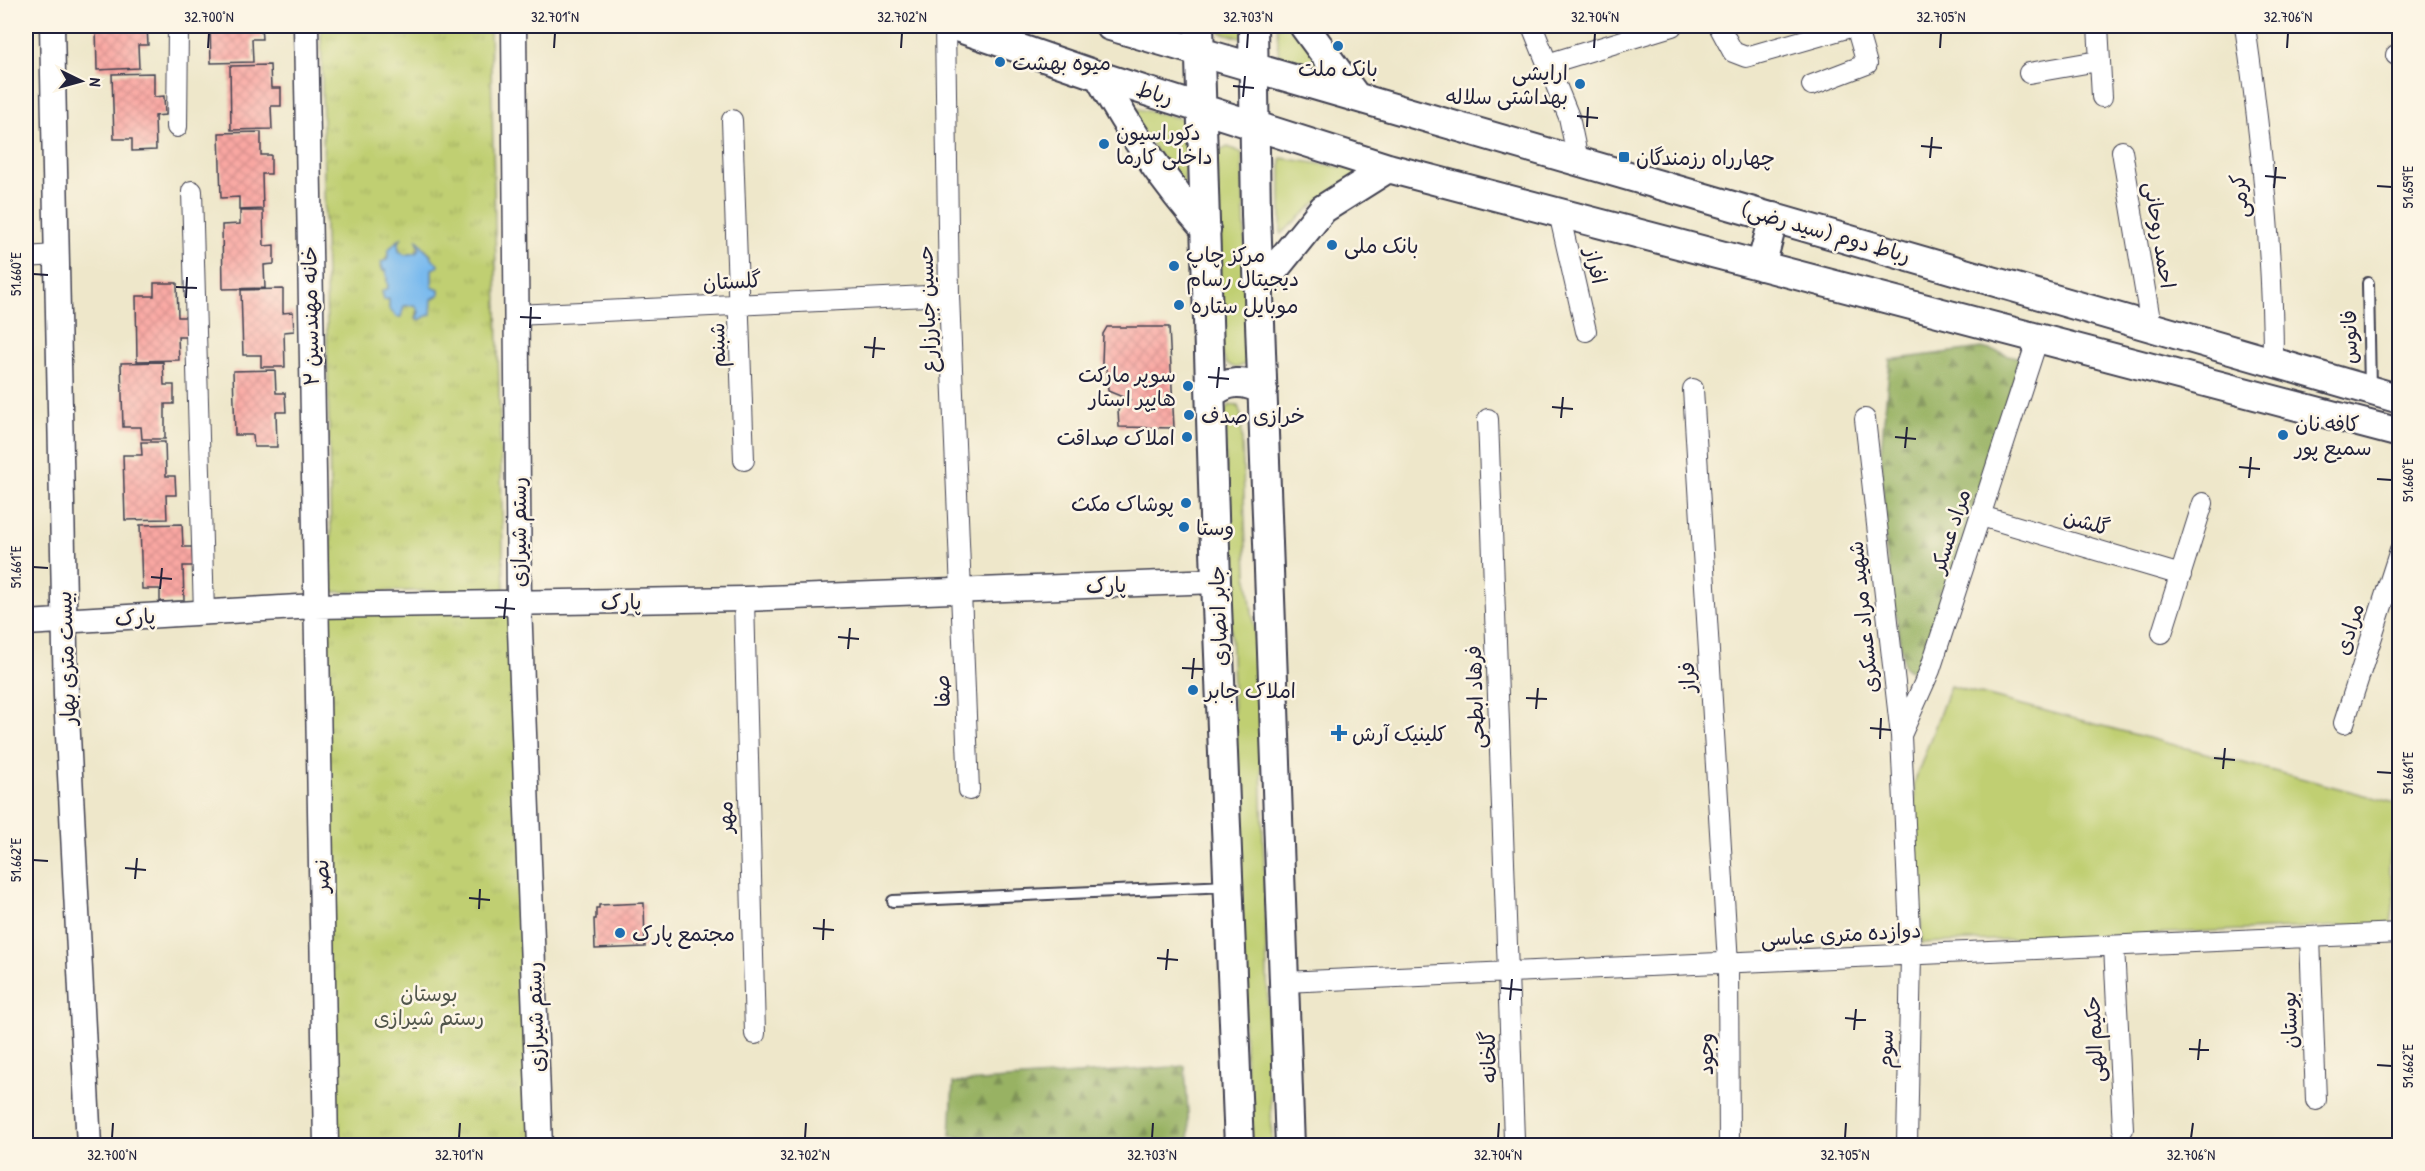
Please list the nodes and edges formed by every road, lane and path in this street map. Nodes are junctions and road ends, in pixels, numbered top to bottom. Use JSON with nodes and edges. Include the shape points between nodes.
{"nodes":[{"id":1,"x":51,"y":26,"type":"edge"},
{"id":2,"x":178,"y":26,"type":"edge"},
{"id":3,"x":306,"y":26,"type":"edge"},
{"id":4,"x":514,"y":26,"type":"edge"},
{"id":5,"x":945,"y":26,"type":"edge"},
{"id":6,"x":954,"y":26,"type":"edge"},
{"id":7,"x":1110,"y":26,"type":"edge"},
{"id":8,"x":1252,"y":26,"type":"edge"},
{"id":9,"x":1304,"y":26,"type":"edge"},
{"id":10,"x":1532,"y":26,"type":"edge"},
{"id":11,"x":1672,"y":26,"type":"edge"},
{"id":12,"x":1719,"y":26,"type":"edge"},
{"id":13,"x":1855,"y":26,"type":"edge"},
{"id":14,"x":2098,"y":26,"type":"edge"},
{"id":15,"x":2245,"y":26,"type":"edge"},
{"id":16,"x":1825,"y":29,"type":"edge"},
{"id":17,"x":1635,"y":31,"type":"edge"},
{"id":18,"x":1200,"y":38,"type":"edge"},
{"id":19,"x":2098,"y":61,"type":"junction"},
{"id":20,"x":1547,"y":64,"type":"junction"},
{"id":21,"x":1254,"y":65,"type":"junction"},
{"id":22,"x":2029,"y":73,"type":"dead end"},
{"id":23,"x":1099,"y":76,"type":"junction"},
{"id":24,"x":1812,"y":84,"type":"dead end"},
{"id":25,"x":1354,"y":94,"type":"junction"},
{"id":26,"x":2102,"y":97,"type":"dead end"},
{"id":27,"x":1202,"y":108,"type":"junction"},
{"id":28,"x":732,"y":120,"type":"dead end"},
{"id":29,"x":1255,"y":126,"type":"junction"},
{"id":30,"x":177,"y":127,"type":"dead end"},
{"id":31,"x":2122,"y":152,"type":"dead end"},
{"id":32,"x":1578,"y":160,"type":"junction"},
{"id":33,"x":1388,"y":168,"type":"junction"},
{"id":34,"x":192,"y":191,"type":"dead end"},
{"id":35,"x":1559,"y":213,"type":"junction"},
{"id":36,"x":1774,"y":217,"type":"junction"},
{"id":37,"x":1206,"y":230,"type":"junction"},
{"id":38,"x":55,"y":255,"type":"junction"},
{"id":39,"x":26,"y":257,"type":"edge"},
{"id":40,"x":1761,"y":266,"type":"junction"},
{"id":41,"x":2368,"y":283,"type":"dead end"},
{"id":42,"x":1259,"y":288,"type":"junction"},
{"id":43,"x":949,"y":295,"type":"junction"},
{"id":44,"x":740,"y":305,"type":"junction"},
{"id":45,"x":516,"y":315,"type":"junction"},
{"id":46,"x":2151,"y":326,"type":"junction"},
{"id":47,"x":1586,"y":331,"type":"dead end"},
{"id":48,"x":2038,"y":338,"type":"junction"},
{"id":49,"x":2273,"y":362,"type":"junction"},
{"id":50,"x":1693,"y":388,"type":"dead end"},
{"id":51,"x":1263,"y":390,"type":"junction"},
{"id":52,"x":2370,"y":390,"type":"junction"},
{"id":53,"x":1211,"y":394,"type":"junction"},
{"id":54,"x":2400,"y":399,"type":"edge"},
{"id":55,"x":1488,"y":419,"type":"dead end"},
{"id":56,"x":1865,"y":419,"type":"dead end"},
{"id":57,"x":2400,"y":432,"type":"edge"},
{"id":58,"x":744,"y":460,"type":"dead end"},
{"id":59,"x":2203,"y":503,"type":"dead end"},
{"id":60,"x":1981,"y":516,"type":"junction"},
{"id":61,"x":2400,"y":550,"type":"edge"},
{"id":62,"x":2181,"y":575,"type":"junction"},
{"id":63,"x":1216,"y":581,"type":"junction"},
{"id":64,"x":963,"y":591,"type":"junction"},
{"id":65,"x":744,"y":599,"type":"junction"},
{"id":66,"x":519,"y":604,"type":"junction"},
{"id":67,"x":315,"y":606,"type":"junction"},
{"id":68,"x":204,"y":613,"type":"junction"},
{"id":69,"x":64,"y":622,"type":"junction"},
{"id":70,"x":26,"y":623,"type":"edge"},
{"id":71,"x":2162,"y":633,"type":"dead end"},
{"id":72,"x":2344,"y":723,"type":"dead end"},
{"id":73,"x":1901,"y":736,"type":"junction"},
{"id":74,"x":969,"y":789,"type":"dead end"},
{"id":75,"x":1228,"y":886,"type":"junction"},
{"id":76,"x":893,"y":901,"type":"dead end"},
{"id":77,"x":2400,"y":933,"type":"edge"},
{"id":78,"x":2310,"y":937,"type":"junction"},
{"id":79,"x":2114,"y":946,"type":"junction"},
{"id":80,"x":1911,"y":955,"type":"junction"},
{"id":81,"x":1728,"y":963,"type":"junction"},
{"id":82,"x":1509,"y":973,"type":"junction"},
{"id":83,"x":1284,"y":982,"type":"junction"},
{"id":84,"x":755,"y":1034,"type":"dead end"},
{"id":85,"x":2316,"y":1100,"type":"dead end"},
{"id":86,"x":2123,"y":1129,"type":"dead end"},
{"id":87,"x":1514,"y":1139,"type":"dead end"},
{"id":88,"x":1907,"y":1143,"type":"dead end"},
{"id":89,"x":89,"y":1146,"type":"edge"},
{"id":90,"x":326,"y":1146,"type":"edge"},
{"id":91,"x":540,"y":1146,"type":"edge"},
{"id":92,"x":1239,"y":1146,"type":"edge"},
{"id":93,"x":1290,"y":1146,"type":"edge"},
{"id":94,"x":1729,"y":1146,"type":"edge"}],
"edges":[{"from":1,"to":38,"type":"street","name":"بیست متری بهار"},
{"from":2,"to":30,"type":"street"},
{"from":3,"to":67,"type":"street","name":"خانه مهندسین ۲"},
{"from":4,"to":45,"type":"street","name":"رستم شیرازی"},
{"from":5,"to":43,"type":"street","name":"حسین جبارزارع"},
{"from":6,"to":23,"type":"main road","name":"رباط"},
{"from":7,"to":18,"type":"main road"},
{"from":8,"to":21,"type":"main road"},
{"from":9,"to":25,"type":"main road"},
{"from":10,"to":20,"type":"street"},
{"from":11,"to":17,"type":"street"},
{"from":12,"to":16,"type":"street","via":[[1732,52],[1746,57]]},
{"from":13,"to":16,"type":"street"},
{"from":13,"to":24,"type":"street","via":[[1867,64]]},
{"from":14,"to":19,"type":"street"},
{"from":15,"to":49,"type":"street","name":"کرمی","via":[[2270,276]]},
{"from":17,"to":20,"type":"street"},
{"from":18,"to":21,"type":"main road"},
{"from":18,"to":27,"type":"main road","name":"جابر انصاری"},
{"from":19,"to":22,"type":"street"},
{"from":19,"to":26,"type":"street"},
{"from":20,"to":32,"type":"street","via":[[1569,117]]},
{"from":21,"to":25,"type":"main road","name":"رباط دوم (سید رضی)"},
{"from":21,"to":29,"type":"main road"},
{"from":23,"to":27,"type":"main road","name":"رباط"},
{"from":23,"to":37,"type":"main road","via":[[1147,158]]},
{"from":25,"to":32,"type":"main road","name":"رباط دوم (سید رضی)"},
{"from":27,"to":29,"type":"main road","name":"رباط"},
{"from":27,"to":37,"type":"main road","name":"جابر انصاری"},
{"from":28,"to":44,"type":"street","name":"شبنم"},
{"from":29,"to":33,"type":"main road"},
{"from":29,"to":42,"type":"main road"},
{"from":31,"to":46,"type":"street","name":"احمد روحانی"},
{"from":32,"to":36,"type":"main road","name":"رباط دوم (سید رضی)"},
{"from":33,"to":35,"type":"main road"},
{"from":33,"to":42,"type":"main road","via":[[1323,209]]},
{"from":34,"to":68,"type":"street"},
{"from":35,"to":40,"type":"main road"},
{"from":35,"to":47,"type":"street","name":"افراز"},
{"from":36,"to":40,"type":"main road"},
{"from":36,"to":46,"type":"main road","name":"رباط دوم (سید رضی)"},
{"from":37,"to":53,"type":"main road","name":"جابر انصاری"},
{"from":38,"to":39,"type":"street"},
{"from":38,"to":69,"type":"street","name":"بیست متری بهار"},
{"from":40,"to":48,"type":"main road"},
{"from":41,"to":52,"type":"lane","name":"فانوس"},
{"from":42,"to":51,"type":"main road"},
{"from":43,"to":44,"type":"street","name":"گلستان"},
{"from":43,"to":64,"type":"street","name":"حسین جبارزارع"},
{"from":44,"to":45,"type":"street","name":"گلستان"},
{"from":44,"to":58,"type":"street","name":"شبنم"},
{"from":45,"to":66,"type":"street","name":"رستم شیرازی"},
{"from":46,"to":49,"type":"main road","name":"رباط دوم (سید رضی)"},
{"from":48,"to":57,"type":"main road"},
{"from":48,"to":60,"type":"street","name":"مراد عسکر"},
{"from":49,"to":52,"type":"main road","name":"رباط دوم (سید رضی)"},
{"from":50,"to":81,"type":"street","name":"فراز"},
{"from":51,"to":53,"type":"main road","via":[[1234,382]]},
{"from":51,"to":83,"type":"main road"},
{"from":52,"to":54,"type":"main road","name":"رباط دوم (سید رضی)"},
{"from":53,"to":63,"type":"main road","name":"جابر انصاری"},
{"from":55,"to":82,"type":"street","name":"فرهاد ابطحی"},
{"from":56,"to":73,"type":"street","name":"شهید مراد عسکری"},
{"from":59,"to":62,"type":"street"},
{"from":60,"to":62,"type":"street","name":"گلشن"},
{"from":60,"to":73,"type":"street","name":"مراد عسکر","via":[[1930,670]]},
{"from":61,"to":72,"type":"street","name":"مرادی"},
{"from":62,"to":71,"type":"street"},
{"from":63,"to":64,"type":"street","name":"پارک"},
{"from":63,"to":75,"type":"main road","name":"جابر انصاری"},
{"from":64,"to":65,"type":"street","name":"پارک"},
{"from":64,"to":74,"type":"street","name":"صفا"},
{"from":65,"to":66,"type":"street","name":"پارک"},
{"from":65,"to":84,"type":"street","name":"مهر"},
{"from":66,"to":67,"type":"street","name":"پارک"},
{"from":66,"to":91,"type":"street","name":"رستم شیرازی"},
{"from":67,"to":68,"type":"street","name":"پارک"},
{"from":67,"to":90,"type":"street","name":"نصر"},
{"from":68,"to":69,"type":"street","name":"پارک"},
{"from":69,"to":70,"type":"street","name":"پارک"},
{"from":69,"to":89,"type":"street","name":"بیست متری بهار"},
{"from":73,"to":80,"type":"street","name":"شهید مراد عسکری"},
{"from":75,"to":76,"type":"lane"},
{"from":75,"to":92,"type":"main road","name":"جابر انصاری"},
{"from":77,"to":78,"type":"street","name":"دوازده متری عباسی"},
{"from":78,"to":79,"type":"street","name":"دوازده متری عباسی"},
{"from":78,"to":85,"type":"street","name":"بوستان"},
{"from":79,"to":80,"type":"street","name":"دوازده متری عباسی"},
{"from":79,"to":86,"type":"street","name":"حکیم الهی"},
{"from":80,"to":81,"type":"street","name":"دوازده متری عباسی"},
{"from":80,"to":88,"type":"street","name":"سوم"},
{"from":81,"to":82,"type":"street","name":"دوازده متری عباسی"},
{"from":81,"to":94,"type":"street","name":"وجود"},
{"from":82,"to":83,"type":"street","name":"دوازده متری عباسی"},
{"from":82,"to":87,"type":"street","name":"گلخانه"},
{"from":83,"to":93,"type":"main road"}]}
